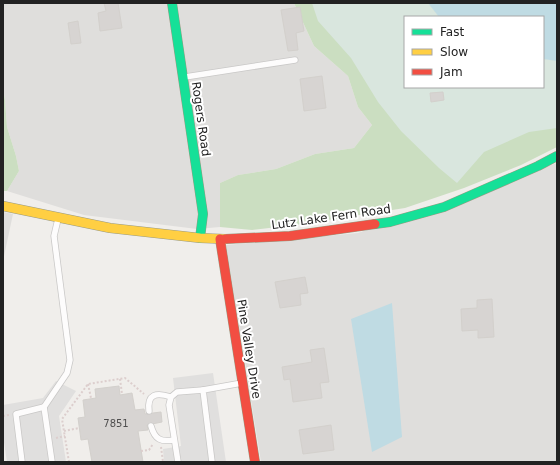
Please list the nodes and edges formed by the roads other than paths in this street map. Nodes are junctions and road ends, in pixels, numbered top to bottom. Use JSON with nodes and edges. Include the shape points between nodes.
{"nodes":[{"id":1,"x":172,"y":3,"type":"edge"},
{"id":2,"x":295,"y":60,"type":"dead end"},
{"id":3,"x":183,"y":78,"type":"junction"},
{"id":4,"x":557,"y":156,"type":"edge"},
{"id":5,"x":3,"y":206,"type":"edge"},
{"id":6,"x":59,"y":217,"type":"junction"},
{"id":7,"x":200,"y":238,"type":"junction"},
{"id":8,"x":220,"y":239,"type":"junction"},
{"id":9,"x":242,"y":383,"type":"junction"},
{"id":10,"x":203,"y":390,"type":"junction"},
{"id":11,"x":171,"y":397,"type":"junction"},
{"id":12,"x":44,"y":407,"type":"junction"},
{"id":13,"x":149,"y":411,"type":"dead end"},
{"id":14,"x":151,"y":426,"type":"dead end"},
{"id":15,"x":174,"y":440,"type":"junction"},
{"id":16,"x":22,"y":462,"type":"edge"},
{"id":17,"x":52,"y":462,"type":"edge"},
{"id":18,"x":178,"y":462,"type":"edge"},
{"id":19,"x":212,"y":462,"type":"edge"},
{"id":20,"x":255,"y":462,"type":"edge"}],
"edges":[{"from":1,"to":3,"type":"main road","name":"Rogers Road"},
{"from":2,"to":3,"type":"lane"},
{"from":3,"to":7,"type":"main road","name":"Rogers Road","via":[[203,214]]},
{"from":4,"to":8,"type":"main road","name":"Lutz Lake Fern Road","via":[[444,207],[390,222],[290,236]]},
{"from":5,"to":6,"type":"main road","name":"Lutz Lake Fern Road"},
{"from":6,"to":7,"type":"main road","name":"Lutz Lake Fern Road","via":[[110,228]]},
{"from":6,"to":12,"type":"lane","via":[[54,236],[70,360],[66,373]]},
{"from":7,"to":8,"type":"main road","name":"Lutz Lake Fern Road"},
{"from":8,"to":9,"type":"main road","name":"Pine Valley Drive"},
{"from":9,"to":10,"type":"lane"},
{"from":9,"to":20,"type":"main road","name":"Pine Valley Drive"},
{"from":10,"to":11,"type":"lane","via":[[178,392]]},
{"from":10,"to":19,"type":"lane"},
{"from":11,"to":13,"type":"lane","via":[[163,394],[150,398]]},
{"from":11,"to":15,"type":"lane","via":[[169,404]]},
{"from":12,"to":16,"type":"lane","via":[[16,414]]},
{"from":12,"to":17,"type":"lane"},
{"from":14,"to":15,"type":"lane","via":[[157,438]]},
{"from":15,"to":18,"type":"lane"}]}
